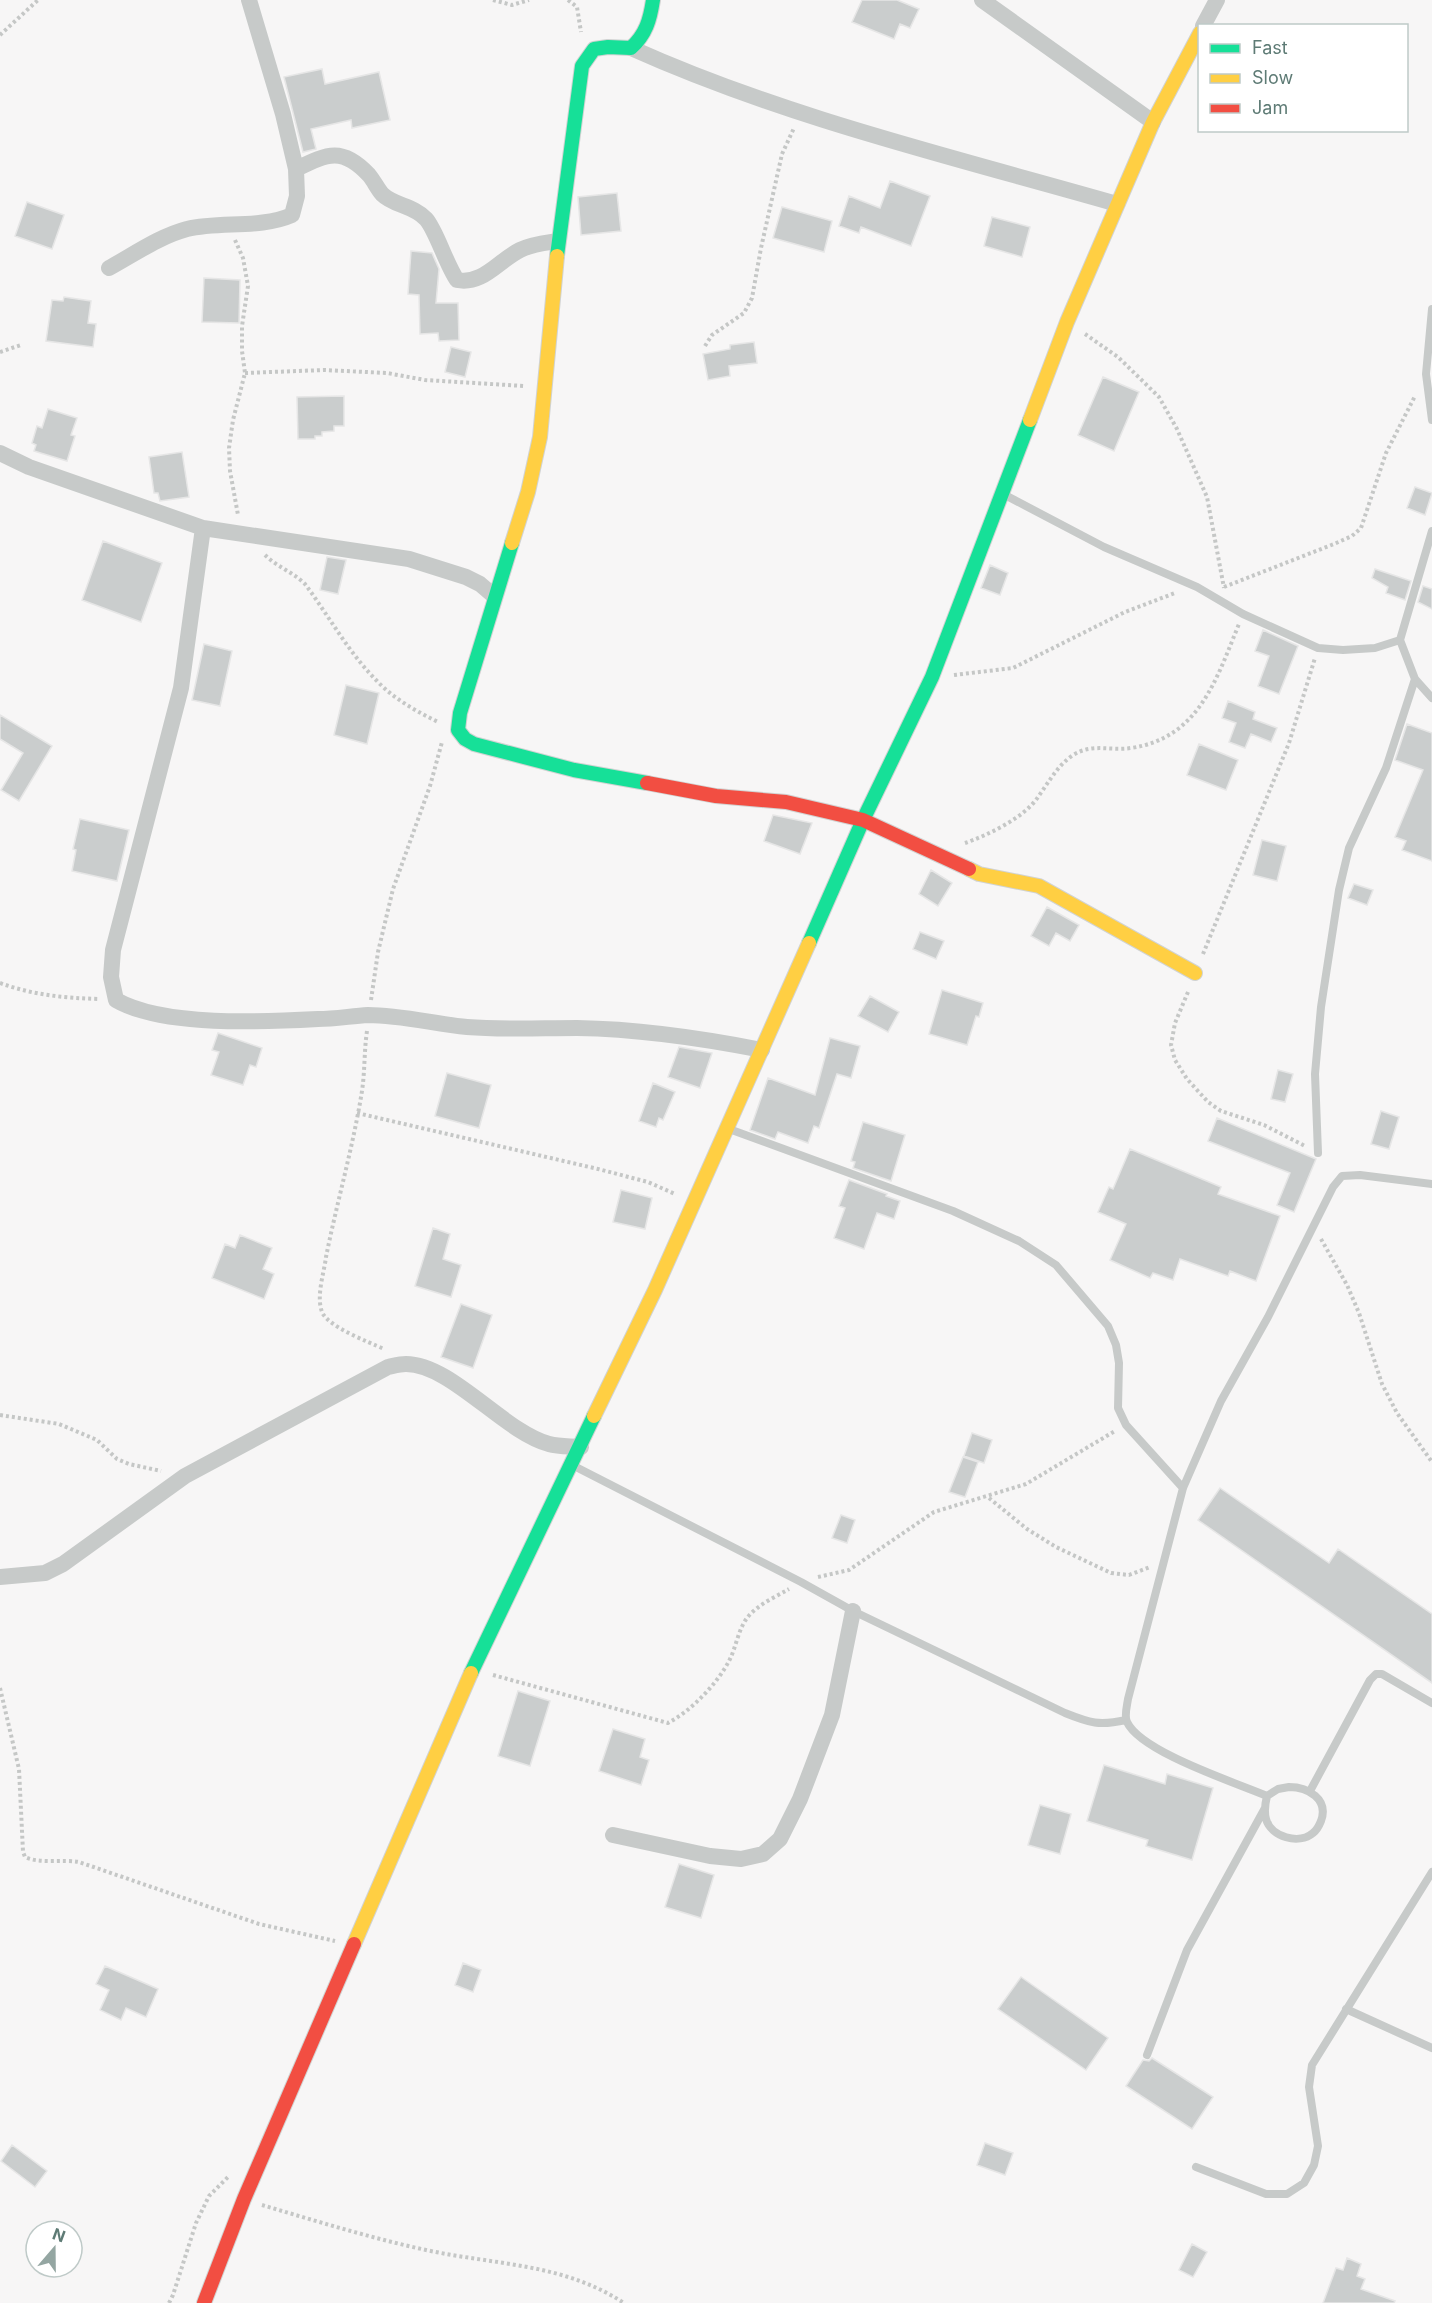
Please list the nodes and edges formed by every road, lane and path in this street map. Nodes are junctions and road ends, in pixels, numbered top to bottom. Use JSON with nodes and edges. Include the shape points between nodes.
{"nodes":[{"id":1,"x":38,"y":0,"type":"edge"},
{"id":2,"x":249,"y":0,"type":"edge"},
{"id":3,"x":492,"y":0,"type":"edge"},
{"id":4,"x":529,"y":0,"type":"edge"},
{"id":5,"x":568,"y":0,"type":"edge"},
{"id":6,"x":653,"y":0,"type":"edge"},
{"id":7,"x":982,"y":0,"type":"edge"},
{"id":8,"x":1217,"y":0,"type":"edge"},
{"id":9,"x":1204,"y":24,"type":"edge"},
{"id":10,"x":649,"y":27,"type":"junction"},
{"id":11,"x":0,"y":35,"type":"edge"},
{"id":12,"x":1198,"y":37,"type":"edge"},
{"id":13,"x":631,"y":48,"type":"junction"},
{"id":14,"x":594,"y":49,"type":"junction"},
{"id":15,"x":659,"y":61,"type":"junction"},
{"id":16,"x":800,"y":114,"type":"junction"},
{"id":17,"x":1153,"y":122,"type":"junction"},
{"id":18,"x":296,"y":170,"type":"junction"},
{"id":19,"x":1117,"y":204,"type":"junction"},
{"id":20,"x":228,"y":223,"type":"junction"},
{"id":21,"x":558,"y":241,"type":"junction"},
{"id":22,"x":109,"y":268,"type":"dead end"},
{"id":23,"x":1432,"y":309,"type":"edge"},
{"id":24,"x":1067,"y":322,"type":"junction"},
{"id":25,"x":21,"y":345,"type":"dead end"},
{"id":26,"x":705,"y":346,"type":"dead end"},
{"id":27,"x":0,"y":352,"type":"edge"},
{"id":28,"x":245,"y":373,"type":"junction"},
{"id":29,"x":1426,"y":374,"type":"junction"},
{"id":30,"x":545,"y":387,"type":"junction"},
{"id":31,"x":1432,"y":420,"type":"edge"},
{"id":32,"x":0,"y":453,"type":"edge"},
{"id":33,"x":1003,"y":494,"type":"junction"},
{"id":34,"x":203,"y":528,"type":"junction"},
{"id":35,"x":1432,"y":531,"type":"edge"},
{"id":36,"x":244,"y":534,"type":"junction"},
{"id":37,"x":1197,"y":587,"type":"junction"},
{"id":38,"x":1224,"y":587,"type":"junction"},
{"id":39,"x":494,"y":596,"type":"junction"},
{"id":40,"x":1230,"y":606,"type":"junction"},
{"id":41,"x":1243,"y":614,"type":"junction"},
{"id":42,"x":1400,"y":640,"type":"junction"},
{"id":43,"x":1318,"y":648,"type":"junction"},
{"id":44,"x":932,"y":677,"type":"junction"},
{"id":45,"x":1414,"y":679,"type":"junction"},
{"id":46,"x":1432,"y":698,"type":"edge"},
{"id":47,"x":452,"y":729,"type":"junction"},
{"id":48,"x":862,"y":820,"type":"junction"},
{"id":49,"x":937,"y":854,"type":"junction"},
{"id":50,"x":1195,"y":973,"type":"junction"},
{"id":51,"x":0,"y":983,"type":"edge"},
{"id":52,"x":116,"y":1000,"type":"junction"},
{"id":53,"x":369,"y":1015,"type":"junction"},
{"id":54,"x":762,"y":1050,"type":"junction"},
{"id":55,"x":357,"y":1113,"type":"junction"},
{"id":56,"x":726,"y":1128,"type":"junction"},
{"id":57,"x":1318,"y":1153,"type":"joint"},
{"id":58,"x":1432,"y":1184,"type":"edge"},
{"id":59,"x":695,"y":1202,"type":"junction"},
{"id":60,"x":1314,"y":1225,"type":"junction"},
{"id":61,"x":392,"y":1353,"type":"dead end"},
{"id":62,"x":0,"y":1415,"type":"edge"},
{"id":63,"x":1126,"y":1425,"type":"junction"},
{"id":64,"x":581,"y":1447,"type":"junction"},
{"id":65,"x":1432,"y":1462,"type":"edge"},
{"id":66,"x":571,"y":1465,"type":"junction"},
{"id":67,"x":185,"y":1476,"type":"junction"},
{"id":68,"x":1183,"y":1488,"type":"junction"},
{"id":69,"x":989,"y":1497,"type":"junction"},
{"id":70,"x":1162,"y":1562,"type":"junction"},
{"id":71,"x":0,"y":1577,"type":"edge"},
{"id":72,"x":801,"y":1582,"type":"junction"},
{"id":73,"x":853,"y":1611,"type":"junction"},
{"id":74,"x":473,"y":1669,"type":"junction"},
{"id":75,"x":0,"y":1688,"type":"edge"},
{"id":76,"x":1432,"y":1703,"type":"edge"},
{"id":77,"x":1126,"y":1720,"type":"junction"},
{"id":78,"x":1310,"y":1791,"type":"junction"},
{"id":79,"x":1267,"y":1796,"type":"junction"},
{"id":80,"x":1265,"y":1808,"type":"junction"},
{"id":81,"x":613,"y":1835,"type":"dead end"},
{"id":82,"x":1432,"y":1872,"type":"edge"},
{"id":83,"x":353,"y":1945,"type":"junction"},
{"id":84,"x":1346,"y":2009,"type":"junction"},
{"id":85,"x":1432,"y":2048,"type":"edge"},
{"id":86,"x":1147,"y":2055,"type":"dead end"},
{"id":87,"x":1196,"y":2167,"type":"dead end"},
{"id":88,"x":235,"y":2171,"type":"dead end"},
{"id":89,"x":244,"y":2199,"type":"junction"},
{"id":90,"x":169,"y":2303,"type":"edge"},
{"id":91,"x":204,"y":2303,"type":"edge"},
{"id":92,"x":624,"y":2303,"type":"edge"}],
"edges":[{"from":1,"to":11,"type":"path"},
{"from":2,"to":18,"type":"street"},
{"from":3,"to":4,"type":"path","via":[[513,5]]},
{"from":5,"to":14,"type":"path","via":[[577,7],[581,32]]},
{"from":6,"to":10,"type":"street"},
{"from":7,"to":17,"type":"street"},
{"from":8,"to":9,"type":"street"},
{"from":10,"to":13,"type":"street"},
{"from":10,"to":15,"type":"street"},
{"from":12,"to":17,"type":"street"},
{"from":13,"to":14,"type":"street"},
{"from":13,"to":15,"type":"street"},
{"from":14,"to":21,"type":"street","via":[[582,66],[578,86]]},
{"from":15,"to":16,"type":"street"},
{"from":16,"to":19,"type":"street"},
{"from":16,"to":26,"type":"path","via":[[782,154],[752,298],[744,313],[712,335]]},
{"from":17,"to":19,"type":"street"},
{"from":18,"to":20,"type":"street","via":[[297,196],[292,215],[277,221]]},
{"from":18,"to":21,"type":"street","via":[[322,156],[339,154],[356,164],[383,194],[417,210],[428,222],[457,280],[477,280],[520,250]]},
{"from":19,"to":24,"type":"street"},
{"from":20,"to":22,"type":"street","via":[[186,230]]},
{"from":20,"to":28,"type":"path","via":[[247,272],[242,326]]},
{"from":21,"to":30,"type":"street"},
{"from":23,"to":29,"type":"lane"},
{"from":24,"to":33,"type":"street"},
{"from":24,"to":38,"type":"path","via":[[1118,357],[1159,397],[1178,429],[1207,497]]},
{"from":25,"to":27,"type":"path"},
{"from":28,"to":30,"type":"path","via":[[324,370]]},
{"from":28,"to":36,"type":"path","via":[[229,448],[235,507]]},
{"from":29,"to":31,"type":"lane"},
{"from":29,"to":38,"type":"path","via":[[1386,453],[1360,528],[1335,544]]},
{"from":30,"to":39,"type":"street","via":[[540,437],[528,492]]},
{"from":32,"to":34,"type":"street"},
{"from":33,"to":37,"type":"lane","via":[[1104,547]]},
{"from":33,"to":44,"type":"street"},
{"from":34,"to":36,"type":"street"},
{"from":34,"to":52,"type":"street","via":[[181,688],[113,950],[111,978]]},
{"from":35,"to":42,"type":"lane"},
{"from":36,"to":39,"type":"street","via":[[409,559],[466,577]]},
{"from":36,"to":47,"type":"path","via":[[270,561],[305,584],[354,655],[378,682],[409,707]]},
{"from":37,"to":40,"type":"lane"},
{"from":37,"to":44,"type":"path","via":[[1125,612],[1013,668]]},
{"from":38,"to":40,"type":"path"},
{"from":39,"to":47,"type":"street"},
{"from":40,"to":41,"type":"lane"},
{"from":41,"to":43,"type":"lane"},
{"from":41,"to":49,"type":"path","via":[[1202,706],[1187,723],[1169,736],[1142,746],[1098,747],[1078,753],[1047,781],[1037,800],[1002,828]]},
{"from":42,"to":43,"type":"lane","via":[[1375,648]]},
{"from":42,"to":45,"type":"lane"},
{"from":43,"to":50,"type":"path","via":[[1289,743]]},
{"from":44,"to":48,"type":"street"},
{"from":45,"to":46,"type":"lane"},
{"from":45,"to":57,"type":"lane","via":[[1386,768],[1349,848],[1340,890],[1321,1007],[1316,1074]]},
{"from":47,"to":48,"type":"street","via":[[474,744],[574,770],[716,796],[786,802]]},
{"from":47,"to":53,"type":"path","via":[[393,890],[378,952]]},
{"from":48,"to":49,"type":"street"},
{"from":48,"to":54,"type":"street"},
{"from":49,"to":50,"type":"street","via":[[979,874],[1039,886]]},
{"from":50,"to":57,"type":"path","via":[[1175,1023],[1171,1045],[1187,1079],[1221,1112],[1264,1125]]},
{"from":51,"to":52,"type":"path","via":[[52,997]]},
{"from":52,"to":53,"type":"street","via":[[129,1007],[184,1017],[229,1020]]},
{"from":53,"to":54,"type":"street","via":[[467,1027],[642,1032]]},
{"from":53,"to":55,"type":"path"},
{"from":54,"to":56,"type":"street"},
{"from":55,"to":59,"type":"path","via":[[648,1182]]},
{"from":55,"to":61,"type":"path","via":[[322,1282],[322,1314],[351,1334]]},
{"from":56,"to":59,"type":"street"},
{"from":56,"to":63,"type":"lane","via":[[953,1211],[1020,1241],[1056,1265],[1112,1335],[1119,1363],[1118,1408]]},
{"from":58,"to":60,"type":"lane","via":[[1342,1176]]},
{"from":59,"to":64,"type":"street"},
{"from":60,"to":65,"type":"path","via":[[1359,1313],[1382,1384]]},
{"from":60,"to":68,"type":"lane","via":[[1221,1401]]},
{"from":62,"to":67,"type":"path","via":[[59,1424],[97,1440],[117,1459],[129,1464]]},
{"from":63,"to":68,"type":"lane"},
{"from":63,"to":69,"type":"path","via":[[1026,1484]]},
{"from":64,"to":66,"type":"street"},
{"from":64,"to":67,"type":"street","via":[[539,1440],[444,1377],[405,1364],[365,1378]]},
{"from":66,"to":72,"type":"lane"},
{"from":66,"to":74,"type":"street"},
{"from":67,"to":71,"type":"street","via":[[63,1564],[45,1573]]},
{"from":68,"to":70,"type":"lane"},
{"from":69,"to":70,"type":"path","via":[[1056,1547],[1111,1572],[1130,1575]]},
{"from":69,"to":72,"type":"path","via":[[934,1512],[849,1570]]},
{"from":70,"to":77,"type":"lane"},
{"from":72,"to":73,"type":"lane"},
{"from":72,"to":74,"type":"path","via":[[746,1619],[722,1673],[668,1723]]},
{"from":73,"to":77,"type":"lane","via":[[1092,1724]]},
{"from":73,"to":81,"type":"street","via":[[832,1714],[800,1800],[780,1839],[763,1854],[741,1859]]},
{"from":74,"to":83,"type":"street"},
{"from":75,"to":83,"type":"path","via":[[19,1769],[25,1857],[79,1862],[259,1924]]},
{"from":76,"to":78,"type":"lane","via":[[1376,1674]]},
{"from":77,"to":79,"type":"lane","via":[[1134,1733],[1158,1751]]},
{"from":78,"to":79,"type":"lane","via":[[1289,1787]]},
{"from":78,"to":80,"type":"lane","via":[[1322,1805],[1323,1816],[1309,1836],[1278,1835],[1266,1820]]},
{"from":79,"to":80,"type":"lane"},
{"from":80,"to":86,"type":"lane","via":[[1187,1950]]},
{"from":82,"to":84,"type":"lane"},
{"from":83,"to":89,"type":"street"},
{"from":84,"to":85,"type":"lane"},
{"from":84,"to":87,"type":"lane","via":[[1312,2065],[1309,2087],[1318,2146],[1304,2183],[1287,2194],[1266,2193]]},
{"from":88,"to":90,"type":"path","via":[[209,2196]]},
{"from":89,"to":91,"type":"street"},
{"from":89,"to":92,"type":"path","via":[[426,2250],[557,2272]]}]}
